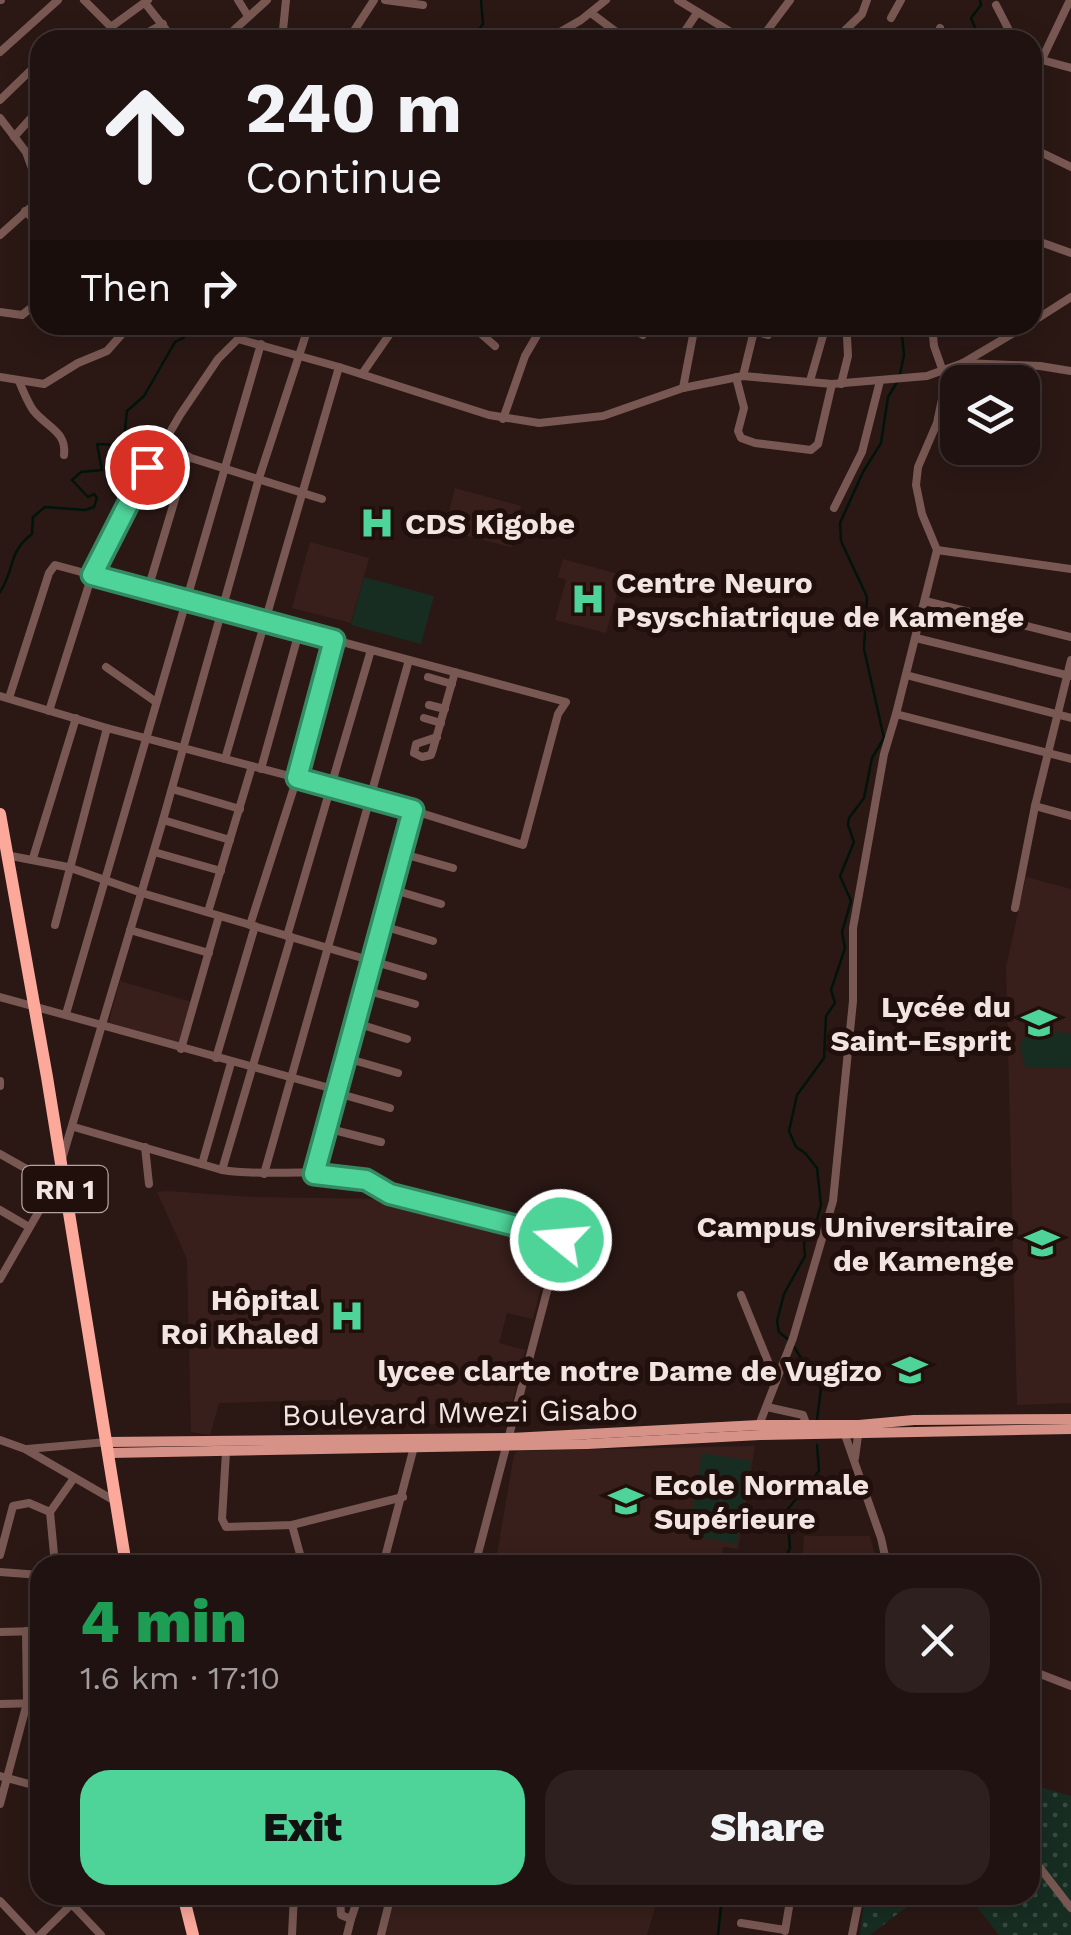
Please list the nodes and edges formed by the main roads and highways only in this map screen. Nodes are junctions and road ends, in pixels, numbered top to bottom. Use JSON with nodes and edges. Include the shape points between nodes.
{"nodes":[{"id":1,"x":0,"y":814,"type":"edge"},
{"id":2,"x":4,"y":847,"type":"edge"},
{"id":3,"x":1071,"y":1419,"type":"edge"},
{"id":4,"x":1035,"y":1424,"type":"junction"},
{"id":5,"x":1071,"y":1428,"type":"edge"},
{"id":6,"x":327,"y":1445,"type":"junction"},
{"id":7,"x":108,"y":1448,"type":"junction"},
{"id":8,"x":124,"y":1555,"type":"edge"},
{"id":9,"x":186,"y":1905,"type":"edge"},
{"id":10,"x":193,"y":1935,"type":"edge"}],
"edges":[{"from":1,"to":2,"type":"highway","number":"RN 1"},
{"from":2,"to":7,"type":"highway","number":"RN 1"},
{"from":3,"to":4,"type":"main road"},
{"from":4,"to":5,"type":"main road"},
{"from":4,"to":6,"type":"main road","name":"Boulevard Mwezi Gisabo","via":[[914,1420],[859,1429]]},
{"from":6,"to":7,"type":"main road","name":"Boulevard Mwezi Gisabo"},
{"from":6,"to":7,"type":"main road","name":"Boulevard Mwezi Gisabo","via":[[226,1452]]},
{"from":7,"to":8,"type":"highway","number":"RN 1"},
{"from":9,"to":10,"type":"highway"}]}
